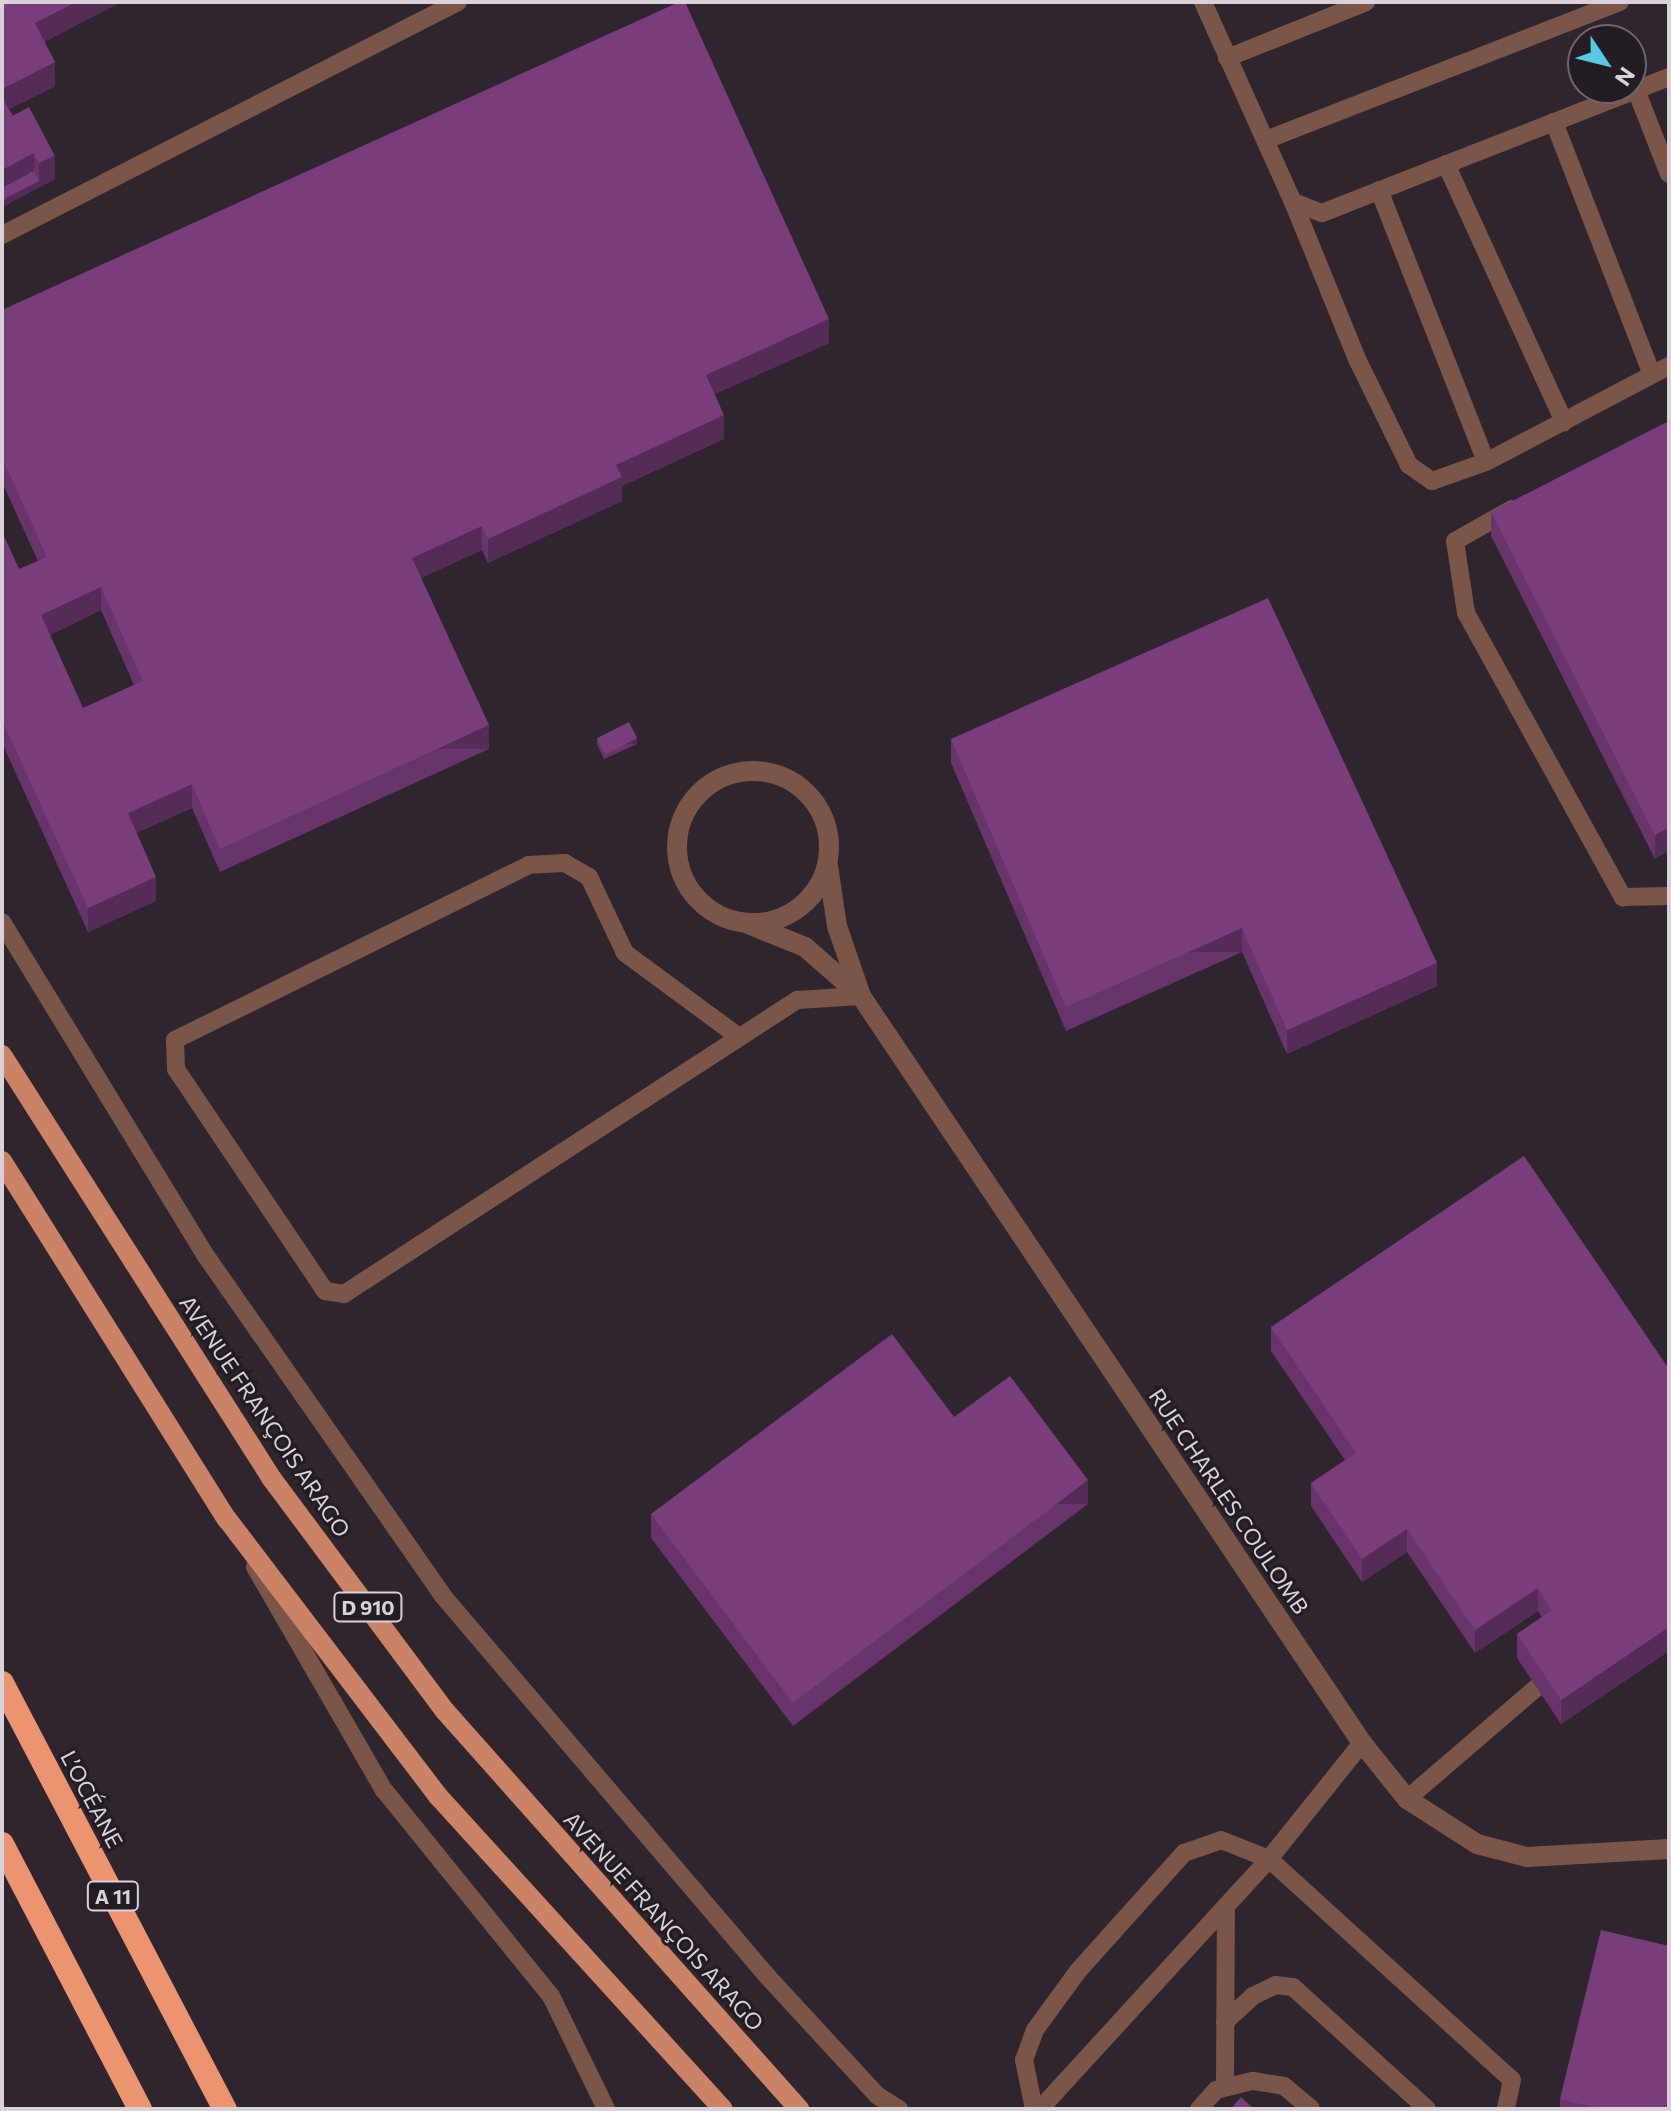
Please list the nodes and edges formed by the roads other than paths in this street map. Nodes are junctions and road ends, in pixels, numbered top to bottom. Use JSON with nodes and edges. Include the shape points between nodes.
{"nodes":[{"id":1,"x":458,"y":2,"type":"edge"},
{"id":2,"x":1203,"y":2,"type":"edge"},
{"id":3,"x":1366,"y":2,"type":"edge"},
{"id":4,"x":1620,"y":2,"type":"edge"},
{"id":5,"x":1227,"y":58,"type":"junction"},
{"id":6,"x":1669,"y":77,"type":"edge"},
{"id":7,"x":1647,"y":86,"type":"edge"},
{"id":8,"x":1600,"y":104,"type":"edge"},
{"id":9,"x":1642,"y":104,"type":"edge"},
{"id":10,"x":1554,"y":122,"type":"junction"},
{"id":11,"x":1266,"y":140,"type":"junction"},
{"id":12,"x":1446,"y":164,"type":"junction"},
{"id":13,"x":1669,"y":174,"type":"edge"},
{"id":14,"x":1379,"y":190,"type":"junction"},
{"id":15,"x":1293,"y":202,"type":"junction"},
{"id":16,"x":2,"y":235,"type":"edge"},
{"id":17,"x":1661,"y":370,"type":"edge"},
{"id":18,"x":1564,"y":422,"type":"junction"},
{"id":19,"x":1486,"y":462,"type":"junction"},
{"id":20,"x":1535,"y":497,"type":"edge"},
{"id":21,"x":828,"y":866,"type":"junction"},
{"id":22,"x":1669,"y":896,"type":"edge"},
{"id":23,"x":2,"y":922,"type":"edge"},
{"id":24,"x":748,"y":924,"type":"junction"},
{"id":25,"x":861,"y":996,"type":"junction"},
{"id":26,"x":739,"y":1037,"type":"junction"},
{"id":27,"x":2,"y":1055,"type":"edge"},
{"id":28,"x":2,"y":1161,"type":"edge"},
{"id":29,"x":227,"y":1519,"type":"junction"},
{"id":30,"x":2,"y":1683,"type":"edge"},
{"id":31,"x":1536,"y":1688,"type":"edge"},
{"id":32,"x":1362,"y":1743,"type":"junction"},
{"id":33,"x":1407,"y":1799,"type":"junction"},
{"id":34,"x":2,"y":1844,"type":"edge"},
{"id":35,"x":1669,"y":1849,"type":"edge"},
{"id":36,"x":1269,"y":1859,"type":"junction"},
{"id":37,"x":1226,"y":1906,"type":"junction"},
{"id":38,"x":1225,"y":2022,"type":"junction"},
{"id":39,"x":1225,"y":2087,"type":"junction"},
{"id":40,"x":140,"y":2109,"type":"edge"},
{"id":41,"x":225,"y":2109,"type":"edge"},
{"id":42,"x":606,"y":2109,"type":"edge"},
{"id":43,"x":723,"y":2109,"type":"edge"},
{"id":44,"x":799,"y":2109,"type":"edge"},
{"id":45,"x":899,"y":2109,"type":"edge"},
{"id":46,"x":1037,"y":2109,"type":"edge"},
{"id":47,"x":1199,"y":2109,"type":"edge"},
{"id":48,"x":1311,"y":2109,"type":"edge"},
{"id":49,"x":1427,"y":2109,"type":"edge"},
{"id":50,"x":1506,"y":2109,"type":"edge"}],
"edges":[{"from":1,"to":16,"type":"lane"},
{"from":2,"to":5,"type":"lane"},
{"from":3,"to":5,"type":"lane"},
{"from":4,"to":11,"type":"lane"},
{"from":5,"to":11,"type":"lane"},
{"from":6,"to":7,"type":"lane"},
{"from":8,"to":10,"type":"lane"},
{"from":9,"to":13,"type":"lane"},
{"from":10,"to":12,"type":"lane"},
{"from":10,"to":17,"type":"lane"},
{"from":11,"to":15,"type":"lane"},
{"from":12,"to":14,"type":"lane"},
{"from":12,"to":18,"type":"lane"},
{"from":14,"to":15,"type":"lane","via":[[1322,213]]},
{"from":14,"to":19,"type":"lane"},
{"from":15,"to":19,"type":"lane","via":[[1358,361],[1409,465],[1432,481]]},
{"from":17,"to":18,"type":"lane"},
{"from":18,"to":19,"type":"lane"},
{"from":20,"to":22,"type":"lane","via":[[1455,541],[1466,613],[1623,897]]},
{"from":21,"to":24,"type":"street","via":[[815,892],[794,913]]},
{"from":21,"to":24,"type":"street","name":"RUE CHARLES COULOMB","via":[[830,837],[821,811],[806,791],[785,777],[761,771],[716,780],[683,815],[676,854],[683,879],[698,901],[720,918]]},
{"from":21,"to":25,"type":"street","name":"RUE CHARLES COULOMB","via":[[837,926]]},
{"from":23,"to":45,"type":"lane","via":[[206,1256],[443,1596],[768,1977],[878,2096]]},
{"from":24,"to":25,"type":"street","name":"RUE CHARLES COULOMB","via":[[805,947]]},
{"from":25,"to":26,"type":"lane","via":[[797,1000]]},
{"from":25,"to":32,"type":"street","name":"RUE CHARLES COULOMB"},
{"from":26,"to":26,"type":"lane","via":[[625,953],[589,877],[565,863],[529,865],[175,1040],[176,1069],[325,1291],[344,1294]]},
{"from":27,"to":44,"type":"main road","name":"AVENUE FRANÇOIS ARAGO","number":"D 910","via":[[272,1479],[445,1711]]},
{"from":28,"to":29,"type":"main road","number":"D 910"},
{"from":29,"to":42,"type":"lane","via":[[384,1790],[551,1996]]},
{"from":29,"to":43,"type":"main road","number":"D 910","via":[[438,1796]]},
{"from":30,"to":41,"type":"highway","name":"L’OCÉANE","number":"A 11"},
{"from":31,"to":33,"type":"lane"},
{"from":32,"to":33,"type":"street","name":"RUE CHARLES COULOMB"},
{"from":32,"to":36,"type":"lane"},
{"from":33,"to":35,"type":"street","name":"RUE CHARLES COULOMB","via":[[1477,1844],[1527,1857]]},
{"from":34,"to":40,"type":"highway"},
{"from":36,"to":37,"type":"lane"},
{"from":36,"to":46,"type":"lane","via":[[1221,1840],[1184,1853],[1078,1971],[1035,2030],[1024,2060]]},
{"from":36,"to":50,"type":"lane","via":[[1512,2080]]},
{"from":37,"to":38,"type":"lane"},
{"from":37,"to":46,"type":"lane"},
{"from":38,"to":39,"type":"lane"},
{"from":38,"to":49,"type":"lane","via":[[1253,1996],[1276,1985],[1293,1987]]},
{"from":39,"to":47,"type":"lane"},
{"from":39,"to":48,"type":"lane","via":[[1253,2081],[1284,2086]]}]}
